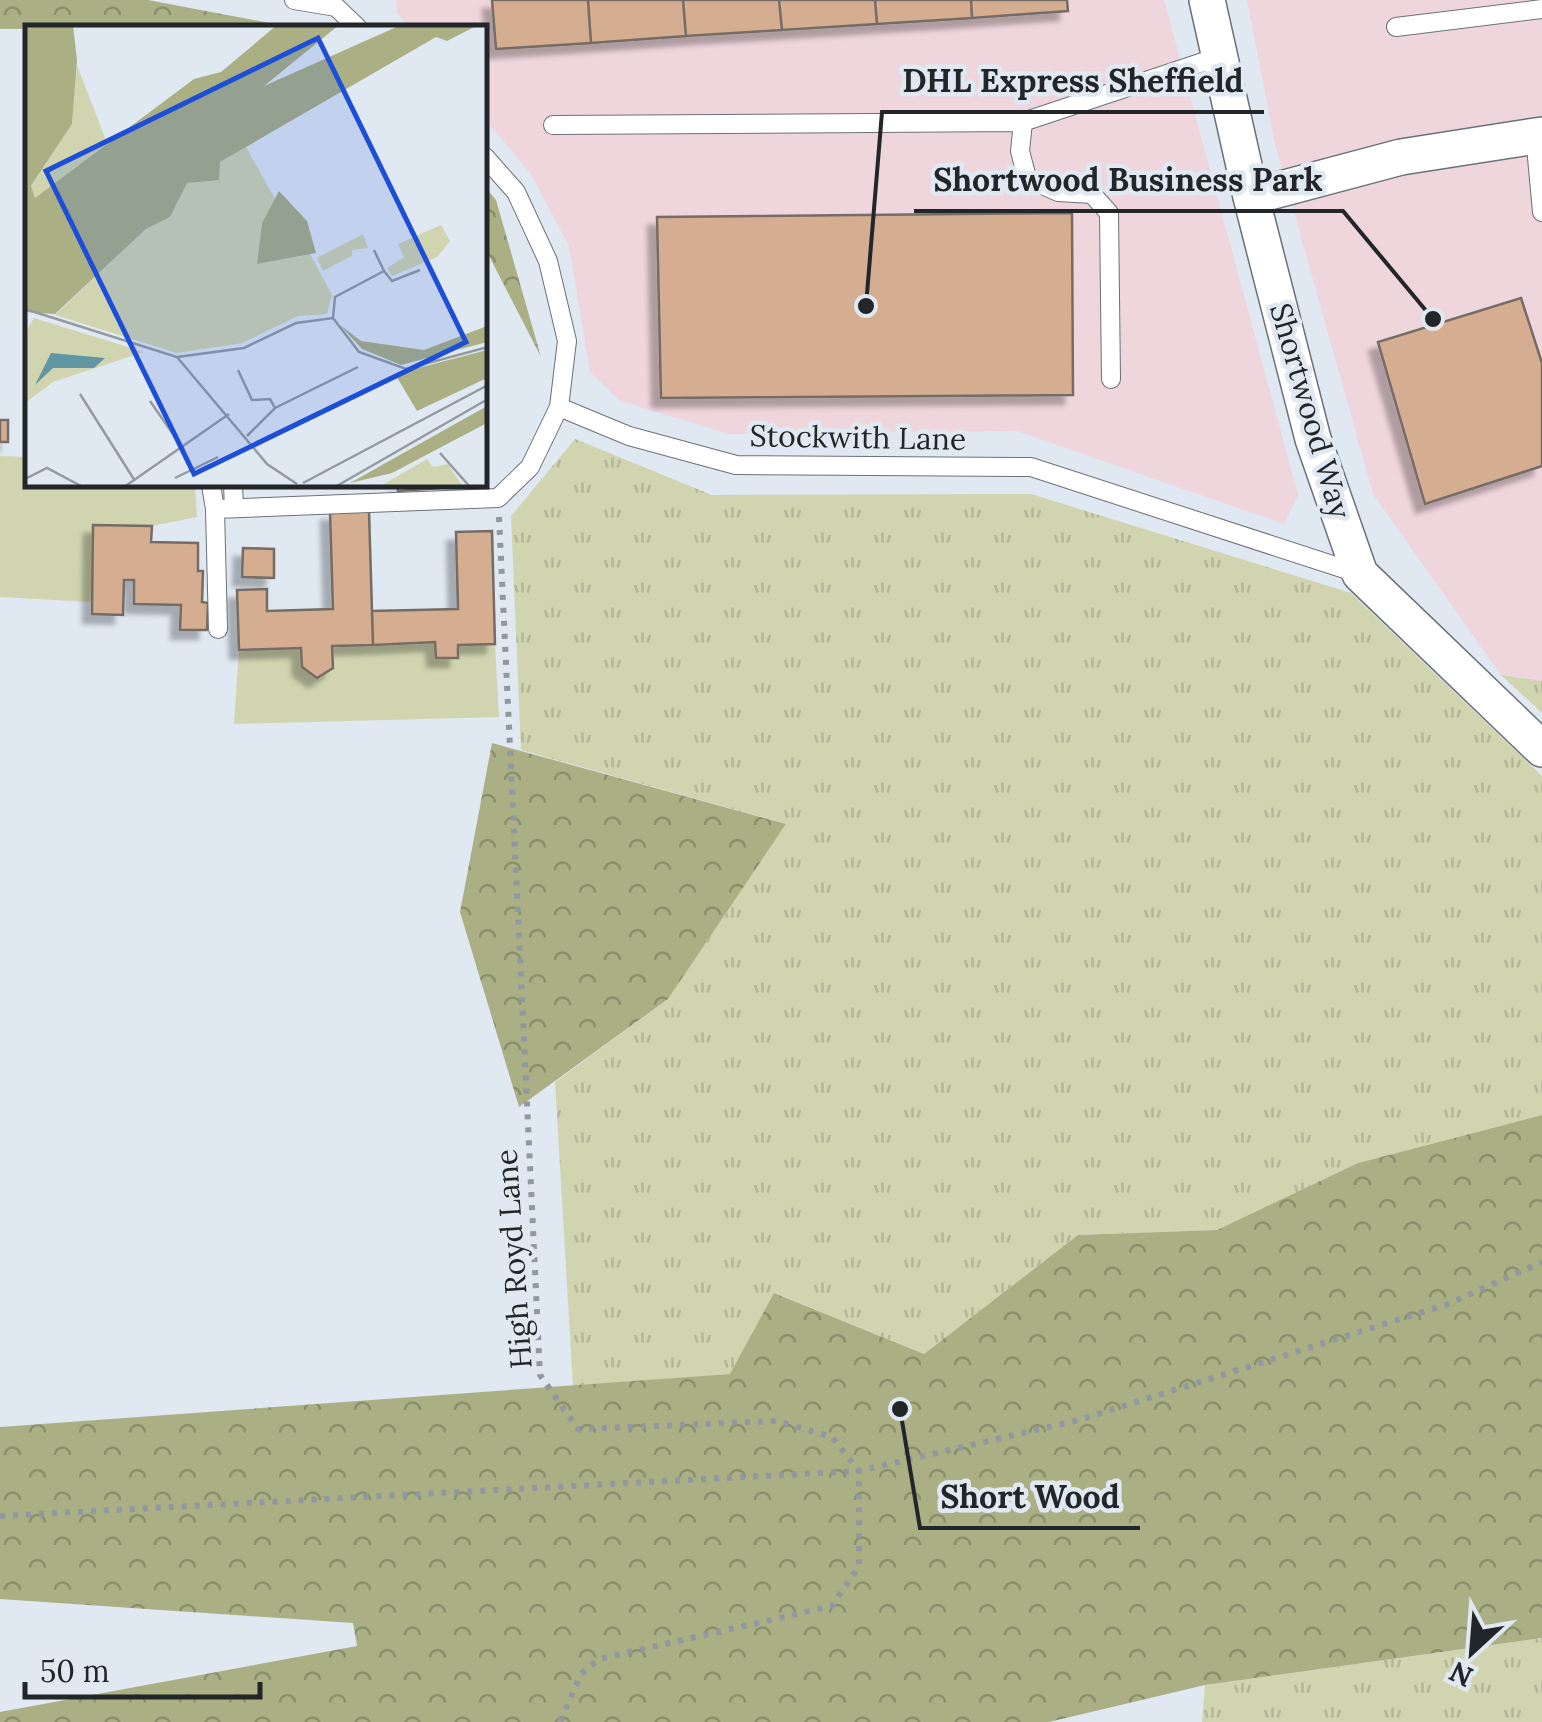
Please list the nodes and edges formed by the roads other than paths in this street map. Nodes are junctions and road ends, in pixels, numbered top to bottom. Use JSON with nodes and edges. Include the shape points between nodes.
{"nodes":[{"id":1,"x":294,"y":0,"type":"edge"},
{"id":2,"x":1207,"y":0,"type":"edge"},
{"id":3,"x":1542,"y":9,"type":"edge"},
{"id":4,"x":355,"y":25,"type":"edge"},
{"id":5,"x":1396,"y":28,"type":"dead end"},
{"id":6,"x":1218,"y":57,"type":"junction"},
{"id":7,"x":1023,"y":122,"type":"junction"},
{"id":8,"x":553,"y":125,"type":"dead end"},
{"id":9,"x":1538,"y":136,"type":"edge"},
{"id":10,"x":488,"y":161,"type":"edge"},
{"id":11,"x":1251,"y":197,"type":"junction"},
{"id":12,"x":1542,"y":212,"type":"edge"},
{"id":13,"x":1110,"y":379,"type":"dead end"},
{"id":14,"x":559,"y":407,"type":"junction"},
{"id":15,"x":213,"y":488,"type":"edge"},
{"id":16,"x":231,"y":488,"type":"edge"},
{"id":17,"x":224,"y":508,"type":"junction"},
{"id":18,"x":1360,"y":574,"type":"junction"},
{"id":19,"x":218,"y":629,"type":"dead end"},
{"id":20,"x":1542,"y":750,"type":"edge"}],
"edges":[{"from":1,"to":4,"type":"lane","via":[[336,7]]},
{"from":2,"to":6,"type":"street","name":"Shortwood Way"},
{"from":3,"to":5,"type":"lane"},
{"from":6,"to":7,"type":"lane"},
{"from":6,"to":11,"type":"street","name":"Shortwood Way"},
{"from":7,"to":8,"type":"lane"},
{"from":7,"to":13,"type":"lane","via":[[1027,178],[1058,192],[1092,194],[1109,213]]},
{"from":9,"to":11,"type":"street","via":[[1402,158]]},
{"from":9,"to":12,"type":"lane"},
{"from":10,"to":14,"type":"lane","via":[[516,192],[548,261],[566,341]]},
{"from":11,"to":18,"type":"street","name":"Shortwood Way","via":[[1313,438]]},
{"from":14,"to":17,"type":"lane","via":[[530,466],[498,498]]},
{"from":14,"to":18,"type":"lane","name":"Stockwith Lane","via":[[629,436],[736,465],[1031,467]]},
{"from":15,"to":17,"type":"lane"},
{"from":16,"to":17,"type":"lane"},
{"from":17,"to":19,"type":"lane"},
{"from":18,"to":20,"type":"street","name":"Shortwood Way"}]}
